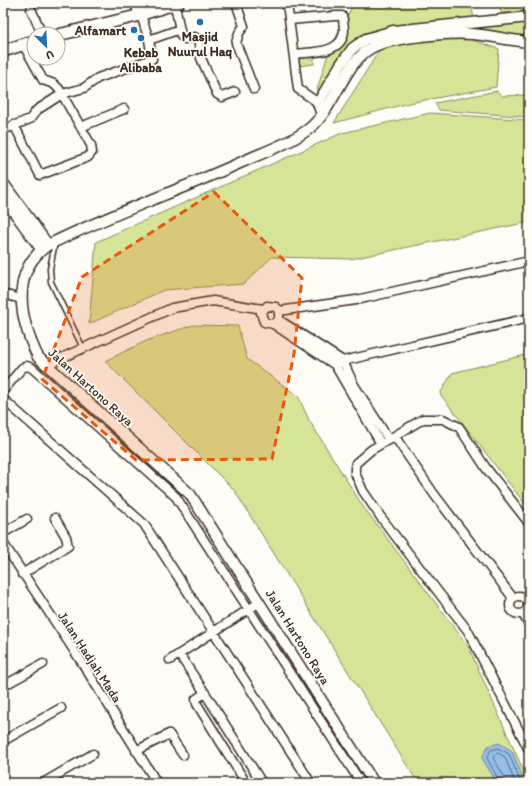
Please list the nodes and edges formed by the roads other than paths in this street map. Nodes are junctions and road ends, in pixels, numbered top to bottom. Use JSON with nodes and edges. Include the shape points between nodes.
{"nodes":[{"id":1,"x":136,"y":3,"type":"edge"},
{"id":2,"x":236,"y":3,"type":"edge"},
{"id":3,"x":287,"y":3,"type":"edge"},
{"id":4,"x":528,"y":3,"type":"edge"},
{"id":5,"x":177,"y":4,"type":"edge"},
{"id":6,"x":31,"y":9,"type":"dead end"},
{"id":7,"x":140,"y":15,"type":"junction"},
{"id":8,"x":529,"y":17,"type":"edge"},
{"id":9,"x":290,"y":20,"type":"junction"},
{"id":10,"x":471,"y":23,"type":"junction"},
{"id":11,"x":38,"y":26,"type":"edge"},
{"id":12,"x":180,"y":29,"type":"junction"},
{"id":13,"x":66,"y":33,"type":"edge"},
{"id":14,"x":472,"y":34,"type":"junction"},
{"id":15,"x":149,"y":40,"type":"junction"},
{"id":16,"x":529,"y":42,"type":"edge"},
{"id":17,"x":26,"y":44,"type":"edge"},
{"id":18,"x":3,"y":51,"type":"edge"},
{"id":19,"x":294,"y":54,"type":"junction"},
{"id":20,"x":38,"y":66,"type":"edge"},
{"id":21,"x":254,"y":89,"type":"dead end"},
{"id":22,"x":235,"y":92,"type":"dead end"},
{"id":23,"x":62,"y":94,"type":"junction"},
{"id":24,"x":124,"y":109,"type":"dead end"},
{"id":25,"x":322,"y":109,"type":"junction"},
{"id":26,"x":14,"y":125,"type":"junction"},
{"id":27,"x":81,"y":127,"type":"junction"},
{"id":28,"x":3,"y":130,"type":"edge"},
{"id":29,"x":3,"y":183,"type":"edge"},
{"id":30,"x":3,"y":197,"type":"edge"},
{"id":31,"x":48,"y":246,"type":"junction"},
{"id":32,"x":529,"y":260,"type":"edge"},
{"id":33,"x":3,"y":294,"type":"edge"},
{"id":34,"x":21,"y":299,"type":"junction"},
{"id":35,"x":263,"y":309,"type":"junction"},
{"id":36,"x":279,"y":311,"type":"junction"},
{"id":37,"x":529,"y":318,"type":"edge"},
{"id":38,"x":276,"y":322,"type":"junction"},
{"id":39,"x":82,"y":348,"type":"junction"},
{"id":40,"x":339,"y":363,"type":"junction"},
{"id":41,"x":46,"y":365,"type":"junction"},
{"id":42,"x":3,"y":391,"type":"edge"},
{"id":43,"x":3,"y":400,"type":"edge"},
{"id":44,"x":392,"y":438,"type":"junction"},
{"id":45,"x":381,"y":444,"type":"junction"},
{"id":46,"x":55,"y":518,"type":"dead end"},
{"id":47,"x":27,"y":519,"type":"dead end"},
{"id":48,"x":529,"y":523,"type":"edge"},
{"id":49,"x":3,"y":533,"type":"edge"},
{"id":50,"x":3,"y":543,"type":"edge"},
{"id":51,"x":22,"y":574,"type":"junction"},
{"id":52,"x":513,"y":598,"type":"junction"},
{"id":53,"x":260,"y":602,"type":"junction"},
{"id":54,"x":249,"y":609,"type":"junction"},
{"id":55,"x":523,"y":614,"type":"junction"},
{"id":56,"x":529,"y":625,"type":"edge"},
{"id":57,"x":214,"y":631,"type":"junction"},
{"id":58,"x":180,"y":654,"type":"junction"},
{"id":59,"x":170,"y":660,"type":"dead end"},
{"id":60,"x":43,"y":664,"type":"dead end"},
{"id":61,"x":3,"y":686,"type":"edge"},
{"id":62,"x":204,"y":693,"type":"junction"},
{"id":63,"x":61,"y":708,"type":"dead end"},
{"id":64,"x":3,"y":741,"type":"edge"},
{"id":65,"x":529,"y":750,"type":"edge"},
{"id":66,"x":136,"y":751,"type":"junction"},
{"id":67,"x":93,"y":754,"type":"dead end"},
{"id":68,"x":183,"y":755,"type":"dead end"},
{"id":69,"x":43,"y":783,"type":"edge"},
{"id":70,"x":157,"y":783,"type":"edge"},
{"id":71,"x":246,"y":783,"type":"edge"},
{"id":72,"x":262,"y":783,"type":"edge"},
{"id":73,"x":311,"y":783,"type":"edge"},
{"id":74,"x":361,"y":783,"type":"edge"},
{"id":75,"x":374,"y":783,"type":"edge"}],
"edges":[{"from":1,"to":7,"type":"main road"},
{"from":2,"to":21,"type":"street","via":[[244,26],[238,33],[236,43]]},
{"from":3,"to":9,"type":"street"},
{"from":4,"to":8,"type":"street"},
{"from":5,"to":7,"type":"street"},
{"from":5,"to":12,"type":"street"},
{"from":6,"to":11,"type":"street"},
{"from":7,"to":13,"type":"main road"},
{"from":7,"to":15,"type":"street"},
{"from":8,"to":10,"type":"street","name":"Jalan Hartono Raya"},
{"from":9,"to":19,"type":"street"},
{"from":9,"to":19,"type":"street","via":[[335,16],[342,16],[343,19],[344,34],[338,46]]},
{"from":10,"to":14,"type":"street"},
{"from":10,"to":25,"type":"street","name":"Jalan Hartono Raya","via":[[393,31],[366,39],[353,48],[341,64]]},
{"from":12,"to":15,"type":"street"},
{"from":12,"to":22,"type":"street","via":[[183,38],[198,39],[202,58],[216,94],[222,97]]},
{"from":14,"to":16,"type":"street","name":"Jalan Hartono Raya"},
{"from":14,"to":25,"type":"street","name":"Jalan Hartono Raya","via":[[404,39],[372,47],[357,60]]},
{"from":15,"to":23,"type":"street","via":[[152,59],[98,78],[84,88]]},
{"from":17,"to":18,"type":"main road"},
{"from":19,"to":25,"type":"street","via":[[298,89]]},
{"from":20,"to":23,"type":"street","via":[[43,80],[54,84]]},
{"from":23,"to":26,"type":"street","via":[[37,110],[30,119]]},
{"from":23,"to":27,"type":"street"},
{"from":24,"to":27,"type":"street"},
{"from":25,"to":31,"type":"street","name":"Jalan Hartono Raya","via":[[308,129],[291,139]]},
{"from":26,"to":27,"type":"street","via":[[40,175],[91,154],[91,145]]},
{"from":26,"to":28,"type":"street"},
{"from":29,"to":31,"type":"street"},
{"from":30,"to":31,"type":"street"},
{"from":31,"to":34,"type":"street","name":"Jalan Hartono Raya","via":[[34,256],[25,274]]},
{"from":31,"to":39,"type":"lane","via":[[51,282]]},
{"from":32,"to":36,"type":"street","via":[[356,300]]},
{"from":33,"to":34,"type":"street"},
{"from":34,"to":41,"type":"street","name":"Jalan Hartono Raya","via":[[32,345]]},
{"from":35,"to":36,"type":"street","via":[[272,305]]},
{"from":35,"to":38,"type":"street","via":[[261,318],[268,324]]},
{"from":35,"to":39,"type":"street","via":[[214,301],[172,308]]},
{"from":36,"to":38,"type":"street"},
{"from":37,"to":40,"type":"street"},
{"from":38,"to":40,"type":"street"},
{"from":39,"to":41,"type":"street"},
{"from":40,"to":44,"type":"street"},
{"from":40,"to":45,"type":"street"},
{"from":41,"to":53,"type":"street","name":"Jalan Hartono Raya","via":[[190,494]]},
{"from":42,"to":54,"type":"street","via":[[22,368],[32,368],[180,502]]},
{"from":43,"to":57,"type":"street","via":[[144,524]]},
{"from":44,"to":45,"type":"street"},
{"from":44,"to":48,"type":"street","via":[[428,418],[444,419],[459,427],[486,468]]},
{"from":44,"to":52,"type":"street"},
{"from":45,"to":65,"type":"street","via":[[356,463],[355,473],[363,491],[468,630]]},
{"from":46,"to":51,"type":"street","via":[[64,532],[68,546]]},
{"from":47,"to":49,"type":"street"},
{"from":50,"to":51,"type":"street","name":"Jalan Hadjah Mada"},
{"from":51,"to":66,"type":"street","name":"Jalan Hadjah Mada","via":[[81,661]]},
{"from":52,"to":55,"type":"street","via":[[510,603],[511,610],[516,614]]},
{"from":52,"to":55,"type":"street","via":[[526,598],[529,606]]},
{"from":53,"to":54,"type":"street"},
{"from":53,"to":75,"type":"street","name":"Jalan Hartono Raya"},
{"from":54,"to":57,"type":"street"},
{"from":54,"to":74,"type":"street"},
{"from":55,"to":56,"type":"street"},
{"from":57,"to":58,"type":"street"},
{"from":57,"to":73,"type":"street"},
{"from":58,"to":59,"type":"street"},
{"from":58,"to":62,"type":"street"},
{"from":60,"to":61,"type":"street"},
{"from":62,"to":71,"type":"street","via":[[196,699],[197,704]]},
{"from":62,"to":72,"type":"street"},
{"from":63,"to":64,"type":"street"},
{"from":66,"to":68,"type":"street","via":[[169,734]]},
{"from":66,"to":70,"type":"street","name":"Jalan Hadjah Mada"},
{"from":67,"to":69,"type":"street"}]}
